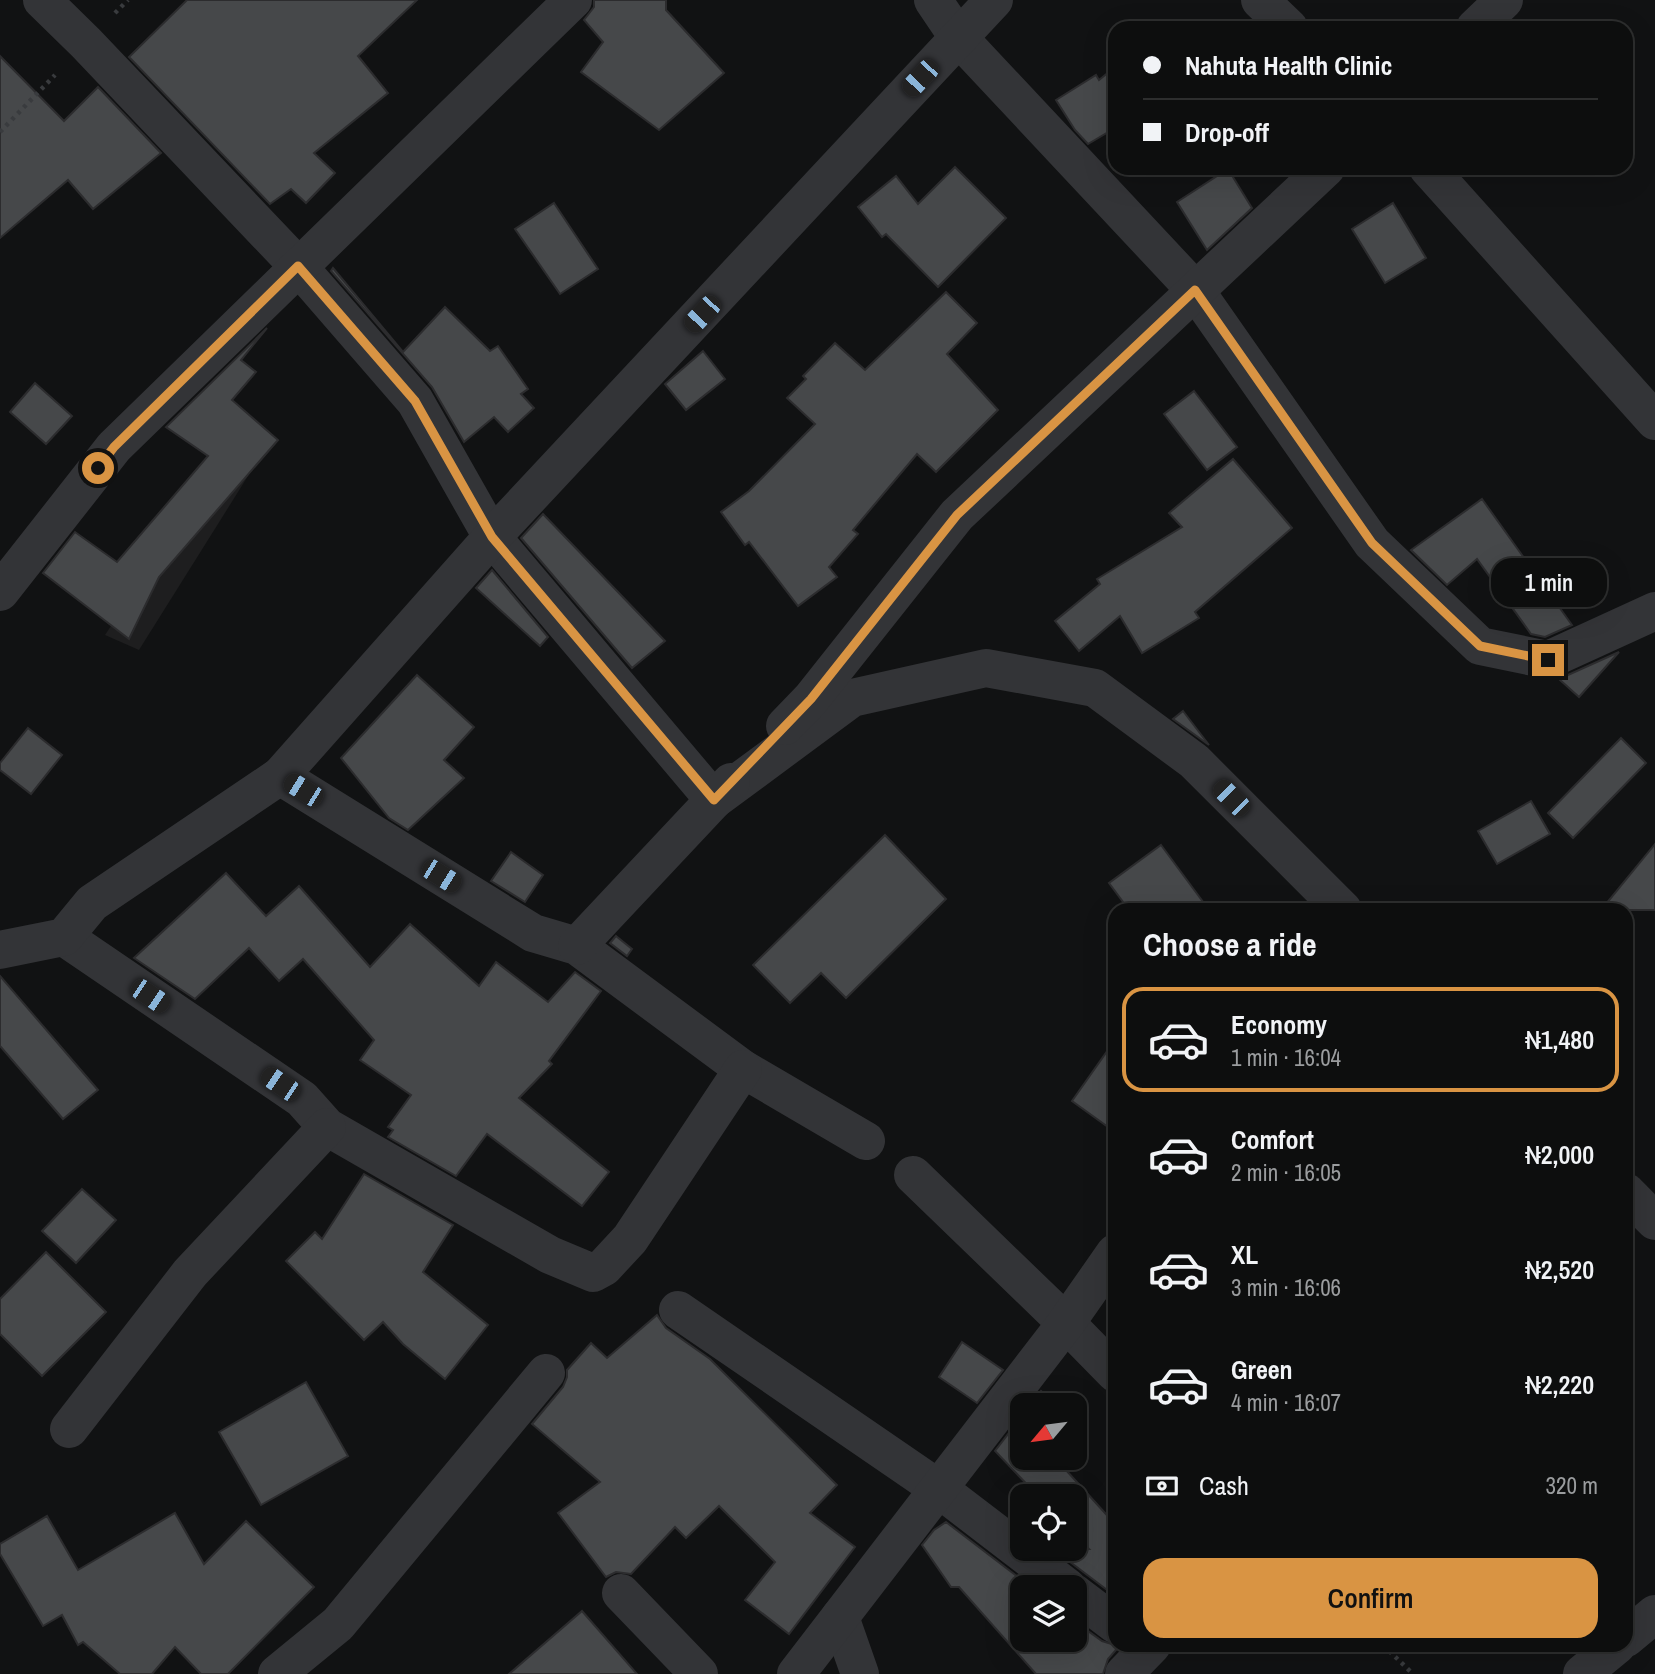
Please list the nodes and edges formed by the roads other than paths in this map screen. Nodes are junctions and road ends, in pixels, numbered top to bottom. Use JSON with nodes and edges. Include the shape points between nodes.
{"nodes":[{"id":1,"x":42,"y":0,"type":"edge"},
{"id":2,"x":573,"y":0,"type":"edge"},
{"id":3,"x":933,"y":0,"type":"edge"},
{"id":4,"x":994,"y":0,"type":"edge"},
{"id":5,"x":1260,"y":0,"type":"edge"},
{"id":6,"x":1504,"y":0,"type":"edge"},
{"id":7,"x":1282,"y":21,"type":"edge"},
{"id":8,"x":1482,"y":21,"type":"edge"},
{"id":9,"x":958,"y":37,"type":"junction"},
{"id":10,"x":1318,"y":175,"type":"edge"},
{"id":11,"x":1434,"y":175,"type":"edge"},
{"id":12,"x":298,"y":266,"type":"junction"},
{"id":13,"x":1195,"y":290,"type":"junction"},
{"id":14,"x":1655,"y":421,"type":"edge"},
{"id":15,"x":492,"y":537,"type":"junction"},
{"id":16,"x":0,"y":592,"type":"edge"},
{"id":17,"x":1655,"y":611,"type":"edge"},
{"id":18,"x":280,"y":776,"type":"junction"},
{"id":19,"x":714,"y":800,"type":"junction"},
{"id":20,"x":1336,"y":903,"type":"edge"},
{"id":21,"x":64,"y":937,"type":"junction"},
{"id":22,"x":577,"y":946,"type":"junction"},
{"id":23,"x":0,"y":950,"type":"edge"},
{"id":24,"x":743,"y":1069,"type":"junction"},
{"id":25,"x":327,"y":1127,"type":"junction"},
{"id":26,"x":866,"y":1140,"type":"dead end"},
{"id":27,"x":913,"y":1175,"type":"dead end"},
{"id":28,"x":1633,"y":1199,"type":"edge"},
{"id":29,"x":1655,"y":1222,"type":"edge"},
{"id":30,"x":1108,"y":1263,"type":"edge"},
{"id":31,"x":678,"y":1310,"type":"dead end"},
{"id":32,"x":1066,"y":1323,"type":"junction"},
{"id":33,"x":1108,"y":1366,"type":"edge"},
{"id":34,"x":546,"y":1373,"type":"dead end"},
{"id":35,"x":69,"y":1429,"type":"dead end"},
{"id":36,"x":939,"y":1489,"type":"junction"},
{"id":37,"x":1051,"y":1575,"type":"edge"},
{"id":38,"x":621,"y":1593,"type":"dead end"},
{"id":39,"x":1087,"y":1603,"type":"edge"},
{"id":40,"x":1655,"y":1614,"type":"edge"},
{"id":41,"x":840,"y":1617,"type":"junction"},
{"id":42,"x":1108,"y":1619,"type":"edge"},
{"id":43,"x":1633,"y":1632,"type":"edge"},
{"id":44,"x":1609,"y":1652,"type":"edge"},
{"id":45,"x":277,"y":1674,"type":"edge"},
{"id":46,"x":699,"y":1674,"type":"edge"},
{"id":47,"x":796,"y":1674,"type":"edge"},
{"id":48,"x":860,"y":1674,"type":"edge"},
{"id":49,"x":1582,"y":1674,"type":"edge"}],
"edges":[{"from":1,"to":12,"type":"street"},
{"from":2,"to":12,"type":"street"},
{"from":3,"to":9,"type":"street"},
{"from":4,"to":9,"type":"street"},
{"from":5,"to":7,"type":"street"},
{"from":6,"to":8,"type":"street"},
{"from":9,"to":13,"type":"street"},
{"from":9,"to":15,"type":"street"},
{"from":10,"to":13,"type":"street"},
{"from":11,"to":14,"type":"street"},
{"from":12,"to":15,"type":"street","via":[[415,401]]},
{"from":12,"to":16,"type":"street","via":[[114,447]]},
{"from":13,"to":17,"type":"street","via":[[1372,543],[1480,646],[1548,660]]},
{"from":13,"to":19,"type":"street","via":[[957,515],[811,699]]},
{"from":15,"to":18,"type":"street"},
{"from":15,"to":19,"type":"street"},
{"from":18,"to":21,"type":"street","via":[[92,904]]},
{"from":18,"to":22,"type":"street","via":[[533,933]]},
{"from":19,"to":20,"type":"street","via":[[852,698],[986,668],[1096,688],[1194,761]]},
{"from":19,"to":22,"type":"street"},
{"from":21,"to":23,"type":"street"},
{"from":21,"to":25,"type":"street","via":[[302,1099]]},
{"from":22,"to":24,"type":"street"},
{"from":24,"to":25,"type":"street","via":[[630,1239],[593,1273],[550,1255]]},
{"from":24,"to":26,"type":"street"},
{"from":25,"to":35,"type":"street","via":[[190,1273]]},
{"from":27,"to":32,"type":"street"},
{"from":28,"to":29,"type":"street"},
{"from":30,"to":32,"type":"street"},
{"from":31,"to":36,"type":"street"},
{"from":32,"to":33,"type":"street"},
{"from":32,"to":36,"type":"street"},
{"from":34,"to":45,"type":"street","via":[[338,1624]]},
{"from":36,"to":37,"type":"street"},
{"from":36,"to":41,"type":"street"},
{"from":38,"to":46,"type":"street"},
{"from":39,"to":42,"type":"street"},
{"from":40,"to":43,"type":"street"},
{"from":41,"to":47,"type":"street"},
{"from":41,"to":48,"type":"street"},
{"from":44,"to":49,"type":"street"}]}
